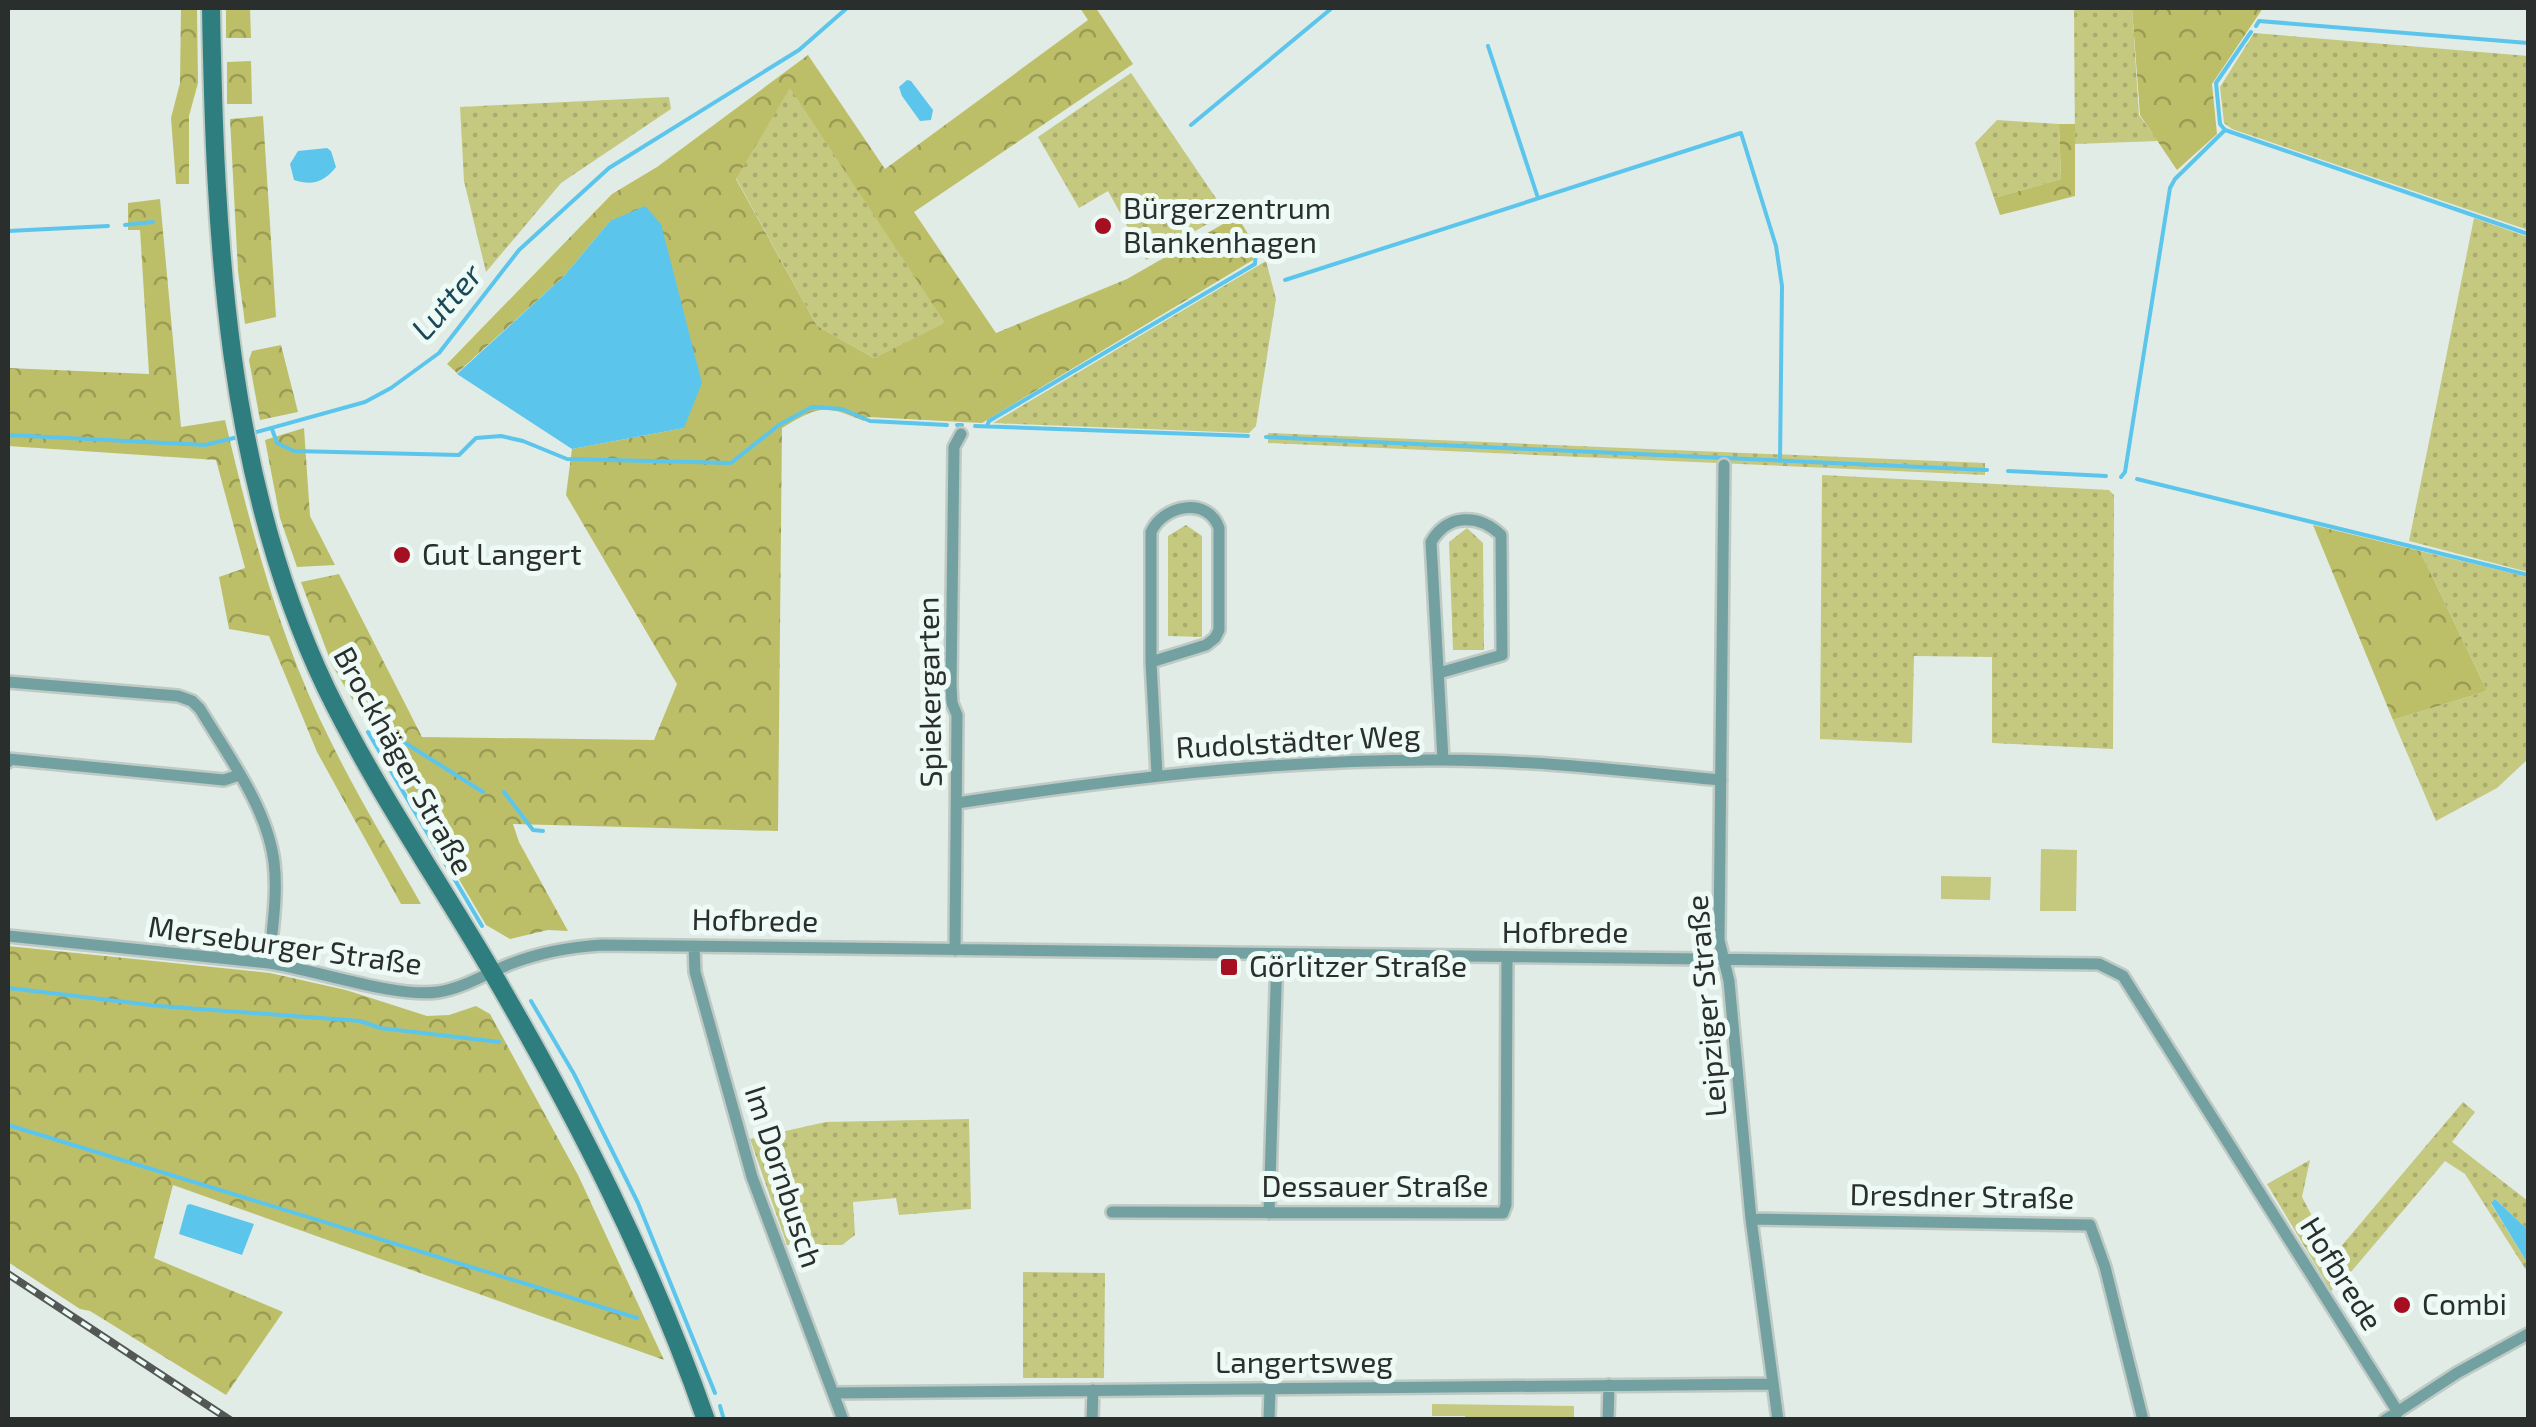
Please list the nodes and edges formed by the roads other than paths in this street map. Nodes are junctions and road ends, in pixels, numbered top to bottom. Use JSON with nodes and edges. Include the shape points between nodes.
{"nodes":[{"id":1,"x":211,"y":13,"type":"edge"},
{"id":2,"x":961,"y":434,"type":"dead end"},
{"id":3,"x":1724,"y":466,"type":"dead end"},
{"id":4,"x":1151,"y":662,"type":"junction"},
{"id":5,"x":1439,"y":673,"type":"junction"},
{"id":6,"x":8,"y":682,"type":"edge"},
{"id":7,"x":1442,"y":760,"type":"junction"},
{"id":8,"x":8,"y":762,"type":"edge"},
{"id":9,"x":1157,"y":774,"type":"junction"},
{"id":10,"x":239,"y":776,"type":"junction"},
{"id":11,"x":1721,"y":780,"type":"junction"},
{"id":12,"x":957,"y":802,"type":"junction"},
{"id":13,"x":8,"y":936,"type":"edge"},
{"id":14,"x":694,"y":946,"type":"junction"},
{"id":15,"x":954,"y":950,"type":"junction"},
{"id":16,"x":1278,"y":955,"type":"junction"},
{"id":17,"x":1507,"y":958,"type":"junction"},
{"id":18,"x":1725,"y":958,"type":"junction"},
{"id":19,"x":269,"y":963,"type":"junction"},
{"id":20,"x":492,"y":972,"type":"junction"},
{"id":21,"x":1112,"y":1212,"type":"dead end"},
{"id":22,"x":1269,"y":1213,"type":"junction"},
{"id":23,"x":1751,"y":1218,"type":"junction"},
{"id":24,"x":2528,"y":1334,"type":"edge"},
{"id":25,"x":1773,"y":1384,"type":"junction"},
{"id":26,"x":1609,"y":1385,"type":"junction"},
{"id":27,"x":1270,"y":1389,"type":"junction"},
{"id":28,"x":1093,"y":1390,"type":"junction"},
{"id":29,"x":835,"y":1393,"type":"junction"},
{"id":30,"x":2398,"y":1412,"type":"junction"},
{"id":31,"x":706,"y":1420,"type":"edge"},
{"id":32,"x":843,"y":1420,"type":"edge"},
{"id":33,"x":1092,"y":1420,"type":"edge"},
{"id":34,"x":1269,"y":1420,"type":"edge"},
{"id":35,"x":1608,"y":1420,"type":"edge"},
{"id":36,"x":1778,"y":1420,"type":"edge"},
{"id":37,"x":2143,"y":1420,"type":"edge"},
{"id":38,"x":2385,"y":1420,"type":"edge"}],
"edges":[{"from":1,"to":20,"type":"main road","name":"Brockhäger Straße","via":[[223,272],[253,468],[284,578],[326,686],[370,770]]},
{"from":2,"to":12,"type":"street","name":"Spiekergarten","via":[[954,447],[953,492]]},
{"from":3,"to":11,"type":"street","name":"Leipziger Straße"},
{"from":4,"to":4,"type":"street","name":"Rudolstädter Weg","via":[[1206,645],[1219,630],[1220,528],[1205,510],[1171,511],[1151,532]]},
{"from":4,"to":9,"type":"street","name":"Rudolstädter Weg"},
{"from":5,"to":5,"type":"street","name":"Rudolstädter Weg","via":[[1502,655],[1502,535],[1476,518],[1438,530],[1431,542]]},
{"from":5,"to":7,"type":"street","name":"Rudolstädter Weg"},
{"from":6,"to":10,"type":"street","via":[[178,696],[200,709]]},
{"from":7,"to":9,"type":"street","name":"Rudolstädter Weg"},
{"from":7,"to":11,"type":"street","name":"Rudolstädter Weg"},
{"from":8,"to":10,"type":"street"},
{"from":9,"to":12,"type":"street","name":"Rudolstädter Weg"},
{"from":10,"to":19,"type":"street","via":[[274,861]]},
{"from":11,"to":18,"type":"street","name":"Leipziger Straße"},
{"from":12,"to":15,"type":"street","name":"Spiekergarten"},
{"from":13,"to":19,"type":"street","name":"Merseburger Straße"},
{"from":14,"to":15,"type":"street","name":"Hofbrede"},
{"from":14,"to":20,"type":"street","name":"Hofbrede","via":[[564,947]]},
{"from":14,"to":29,"type":"street","name":"Im Dornbusch","via":[[695,972],[752,1177]]},
{"from":15,"to":16,"type":"street","name":"Hofbrede"},
{"from":16,"to":17,"type":"street","name":"Hofbrede"},
{"from":16,"to":22,"type":"street"},
{"from":17,"to":18,"type":"street","name":"Hofbrede"},
{"from":17,"to":22,"type":"street","name":"Dessauer Straße","via":[[1502,1213]]},
{"from":18,"to":23,"type":"street","name":"Leipziger Straße"},
{"from":18,"to":30,"type":"street","name":"Hofbrede","via":[[2112,968]]},
{"from":19,"to":20,"type":"street","name":"Merseburger Straße","via":[[405,992],[437,992]]},
{"from":20,"to":31,"type":"main road","name":"Brockhäger Straße","via":[[614,1198]]},
{"from":21,"to":22,"type":"street","name":"Dessauer Straße"},
{"from":23,"to":25,"type":"street","name":"Leipziger Straße"},
{"from":23,"to":37,"type":"street","name":"Dresdner Straße","via":[[2090,1225]]},
{"from":24,"to":30,"type":"street"},
{"from":25,"to":26,"type":"street","name":"Langertsweg"},
{"from":25,"to":36,"type":"street","name":"Leipziger Straße"},
{"from":26,"to":27,"type":"street","name":"Langertsweg"},
{"from":26,"to":35,"type":"street"},
{"from":27,"to":28,"type":"street","name":"Langertsweg"},
{"from":27,"to":34,"type":"street"},
{"from":28,"to":29,"type":"street","name":"Langertsweg"},
{"from":28,"to":33,"type":"street"},
{"from":29,"to":32,"type":"street","name":"Im Dornbusch"},
{"from":30,"to":38,"type":"street"}]}
